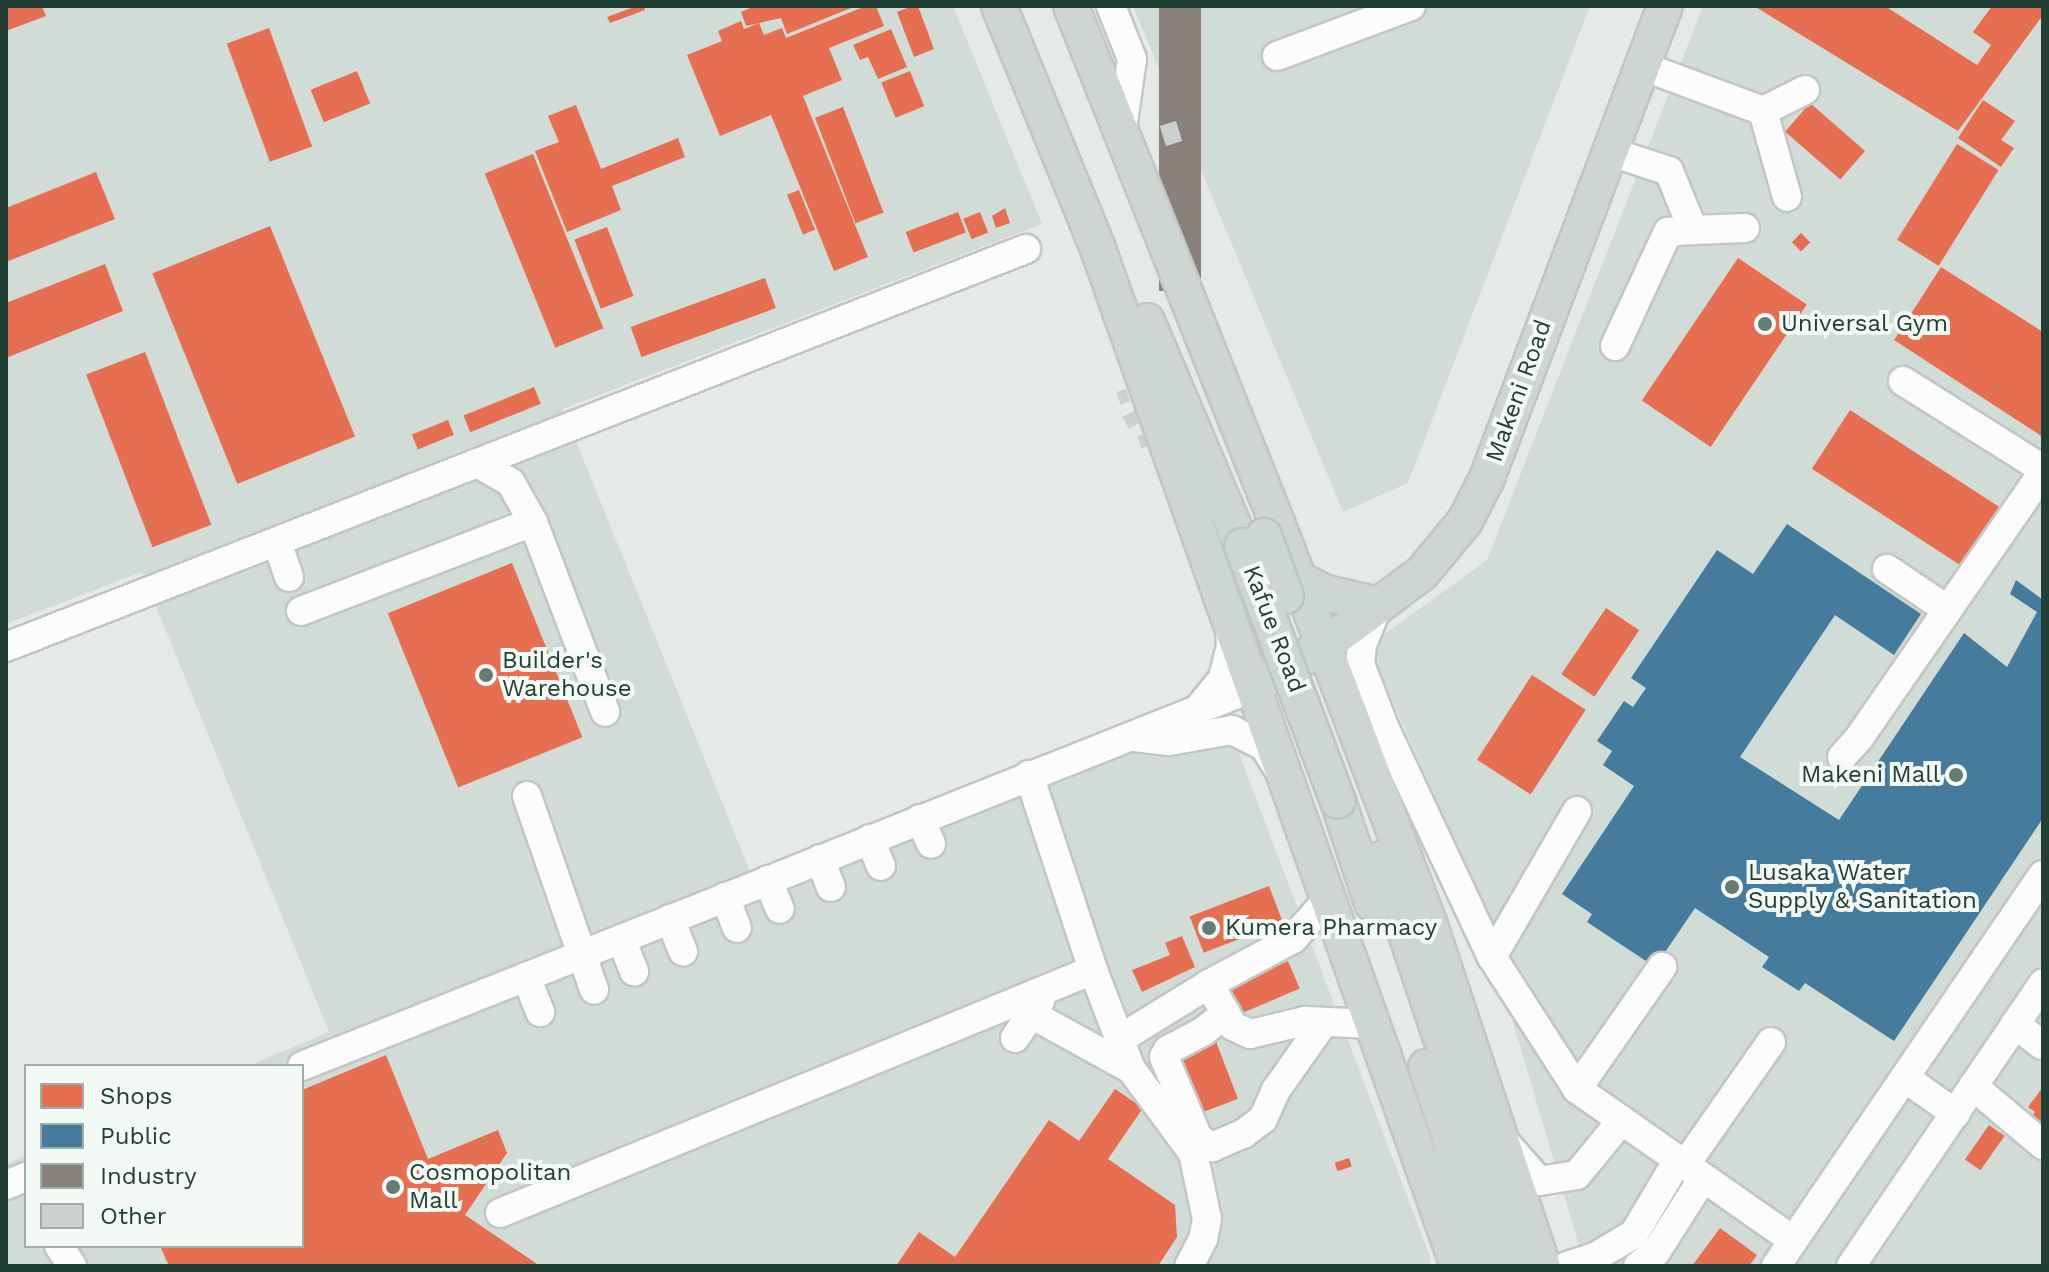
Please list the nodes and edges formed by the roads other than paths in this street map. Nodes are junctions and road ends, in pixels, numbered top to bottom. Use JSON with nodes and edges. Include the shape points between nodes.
{"nodes":[{"id":1,"x":999,"y":6,"type":"edge"},
{"id":2,"x":1019,"y":6,"type":"edge"},
{"id":3,"x":1051,"y":6,"type":"edge"},
{"id":4,"x":1071,"y":6,"type":"edge"},
{"id":5,"x":1111,"y":6,"type":"edge"},
{"id":6,"x":1411,"y":6,"type":"edge"},
{"id":7,"x":1665,"y":6,"type":"edge"},
{"id":8,"x":1277,"y":56,"type":"dead end"},
{"id":9,"x":1642,"y":66,"type":"junction"},
{"id":10,"x":1805,"y":90,"type":"dead end"},
{"id":11,"x":1763,"y":111,"type":"junction"},
{"id":12,"x":1121,"y":136,"type":"junction"},
{"id":13,"x":1608,"y":151,"type":"junction"},
{"id":14,"x":1787,"y":197,"type":"dead end"},
{"id":15,"x":1745,"y":228,"type":"dead end"},
{"id":16,"x":1693,"y":230,"type":"junction"},
{"id":17,"x":1026,"y":249,"type":"dead end"},
{"id":18,"x":1615,"y":346,"type":"dead end"},
{"id":19,"x":1903,"y":381,"type":"dead end"},
{"id":20,"x":477,"y":463,"type":"junction"},
{"id":21,"x":2043,"y":471,"type":"edge"},
{"id":22,"x":533,"y":522,"type":"junction"},
{"id":23,"x":1253,"y":541,"type":"junction"},
{"id":24,"x":277,"y":542,"type":"junction"},
{"id":25,"x":1887,"y":569,"type":"dead end"},
{"id":26,"x":289,"y":577,"type":"dead end"},
{"id":27,"x":1298,"y":579,"type":"junction"},
{"id":28,"x":1378,"y":605,"type":"junction"},
{"id":29,"x":1948,"y":610,"type":"junction"},
{"id":30,"x":301,"y":611,"type":"dead end"},
{"id":31,"x":1230,"y":614,"type":"junction"},
{"id":32,"x":1324,"y":646,"type":"junction"},
{"id":33,"x":6,"y":647,"type":"edge"},
{"id":34,"x":1337,"y":680,"type":"junction"},
{"id":35,"x":1255,"y":687,"type":"junction"},
{"id":36,"x":1199,"y":709,"type":"junction"},
{"id":37,"x":605,"y":712,"type":"dead end"},
{"id":38,"x":1129,"y":736,"type":"junction"},
{"id":39,"x":1842,"y":757,"type":"dead end"},
{"id":40,"x":1029,"y":775,"type":"junction"},
{"id":41,"x":1291,"y":792,"type":"junction"},
{"id":42,"x":527,"y":796,"type":"dead end"},
{"id":43,"x":1577,"y":811,"type":"dead end"},
{"id":44,"x":870,"y":839,"type":"junction"},
{"id":45,"x":820,"y":859,"type":"junction"},
{"id":46,"x":881,"y":866,"type":"dead end"},
{"id":47,"x":2043,"y":875,"type":"edge"},
{"id":48,"x":768,"y":880,"type":"junction"},
{"id":49,"x":831,"y":887,"type":"dead end"},
{"id":50,"x":725,"y":897,"type":"junction"},
{"id":51,"x":1329,"y":898,"type":"junction"},
{"id":52,"x":780,"y":909,"type":"dead end"},
{"id":53,"x":670,"y":919,"type":"junction"},
{"id":54,"x":737,"y":928,"type":"dead end"},
{"id":55,"x":621,"y":939,"type":"junction"},
{"id":56,"x":683,"y":951,"type":"dead end"},
{"id":57,"x":580,"y":955,"type":"junction"},
{"id":58,"x":1492,"y":957,"type":"junction"},
{"id":59,"x":1662,"y":967,"type":"dead end"},
{"id":60,"x":1093,"y":970,"type":"junction"},
{"id":61,"x":634,"y":972,"type":"dead end"},
{"id":62,"x":526,"y":977,"type":"junction"},
{"id":63,"x":2043,"y":983,"type":"edge"},
{"id":64,"x":1209,"y":984,"type":"junction"},
{"id":65,"x":1050,"y":988,"type":"junction"},
{"id":66,"x":594,"y":990,"type":"dead end"},
{"id":67,"x":1001,"y":1007,"type":"junction"},
{"id":68,"x":540,"y":1012,"type":"dead end"},
{"id":69,"x":1226,"y":1013,"type":"junction"},
{"id":70,"x":1031,"y":1014,"type":"junction"},
{"id":71,"x":1324,"y":1022,"type":"junction"},
{"id":72,"x":1373,"y":1024,"type":"junction"},
{"id":73,"x":2015,"y":1024,"type":"junction"},
{"id":74,"x":1120,"y":1039,"type":"junction"},
{"id":75,"x":1771,"y":1042,"type":"dead end"},
{"id":76,"x":2042,"y":1045,"type":"edge"},
{"id":77,"x":304,"y":1065,"type":"edge"},
{"id":78,"x":1131,"y":1069,"type":"junction"},
{"id":79,"x":1905,"y":1078,"type":"junction"},
{"id":80,"x":1973,"y":1086,"type":"junction"},
{"id":81,"x":1577,"y":1089,"type":"junction"},
{"id":82,"x":1956,"y":1114,"type":"junction"},
{"id":83,"x":1622,"y":1120,"type":"junction"},
{"id":84,"x":1501,"y":1138,"type":"junction"},
{"id":85,"x":2043,"y":1145,"type":"edge"},
{"id":86,"x":1689,"y":1168,"type":"junction"},
{"id":87,"x":1478,"y":1185,"type":"junction"},
{"id":88,"x":500,"y":1213,"type":"dead end"},
{"id":89,"x":1793,"y":1240,"type":"junction"},
{"id":90,"x":60,"y":1248,"type":"edge"},
{"id":91,"x":72,"y":1266,"type":"edge"},
{"id":92,"x":1189,"y":1266,"type":"edge"},
{"id":93,"x":1458,"y":1266,"type":"edge"},
{"id":94,"x":1493,"y":1266,"type":"edge"},
{"id":95,"x":1517,"y":1266,"type":"edge"},
{"id":96,"x":1543,"y":1266,"type":"edge"},
{"id":97,"x":1567,"y":1266,"type":"edge"},
{"id":98,"x":1638,"y":1266,"type":"edge"},
{"id":99,"x":1776,"y":1266,"type":"edge"},
{"id":100,"x":1851,"y":1266,"type":"edge"}],
"edges":[{"from":1,"to":31,"type":"main road","name":"Kafue Road","via":[[1097,246]]},
{"from":2,"to":23,"type":"main road","name":"Kafue Road","via":[[1062,119]]},
{"from":3,"to":23,"type":"main road","name":"Kafue Road"},
{"from":4,"to":12,"type":"main road","name":"Kafue Road"},
{"from":5,"to":12,"type":"street","via":[[1132,59]]},
{"from":6,"to":8,"type":"street"},
{"from":7,"to":9,"type":"main road","name":"Makeni Road"},
{"from":9,"to":11,"type":"street"},
{"from":9,"to":13,"type":"main road","name":"Makeni Road"},
{"from":10,"to":11,"type":"street"},
{"from":11,"to":14,"type":"street"},
{"from":12,"to":27,"type":"main road","name":"Kafue Road"},
{"from":13,"to":16,"type":"street","via":[[1669,171]]},
{"from":13,"to":28,"type":"main road","name":"Makeni Road","via":[[1487,478],[1445,548],[1422,573]]},
{"from":15,"to":16,"type":"street"},
{"from":16,"to":18,"type":"street","via":[[1668,232]]},
{"from":17,"to":20,"type":"street"},
{"from":19,"to":21,"type":"street"},
{"from":20,"to":22,"type":"street","via":[[511,483]]},
{"from":20,"to":24,"type":"street"},
{"from":21,"to":29,"type":"street"},
{"from":22,"to":30,"type":"street"},
{"from":22,"to":37,"type":"street"},
{"from":23,"to":87,"type":"main road","name":"Kafue Road","bridge":true,"via":[[1348,795]]},
{"from":24,"to":26,"type":"street"},
{"from":24,"to":33,"type":"street"},
{"from":25,"to":29,"type":"street"},
{"from":27,"to":28,"type":"main road","via":[[1323,592]]},
{"from":27,"to":32,"type":"main road","name":"Kafue Road"},
{"from":28,"to":32,"type":"main road","name":"Makeni Road"},
{"from":28,"to":34,"type":"main road","via":[[1347,653]]},
{"from":28,"to":58,"type":"street","via":[[1360,664]]},
{"from":29,"to":39,"type":"street"},
{"from":31,"to":35,"type":"main road","name":"Kafue Road"},
{"from":31,"to":36,"type":"street","via":[[1231,646],[1223,678]]},
{"from":32,"to":34,"type":"main road","name":"Kafue Road"},
{"from":32,"to":35,"type":"main road","name":"Makeni Road"},
{"from":34,"to":84,"type":"main road","name":"Kafue Road","via":[[1430,925]]},
{"from":35,"to":36,"type":"street"},
{"from":35,"to":41,"type":"main road","name":"Kafue Road"},
{"from":36,"to":38,"type":"street"},
{"from":38,"to":40,"type":"street"},
{"from":38,"to":41,"type":"street","via":[[1169,741],[1232,730],[1264,746]]},
{"from":40,"to":44,"type":"street","via":[[925,832]]},
{"from":40,"to":60,"type":"street"},
{"from":41,"to":51,"type":"main road","name":"Kafue Road"},
{"from":42,"to":57,"type":"street"},
{"from":43,"to":58,"type":"street"},
{"from":44,"to":45,"type":"street"},
{"from":44,"to":46,"type":"street"},
{"from":45,"to":48,"type":"street"},
{"from":45,"to":49,"type":"street"},
{"from":47,"to":79,"type":"street"},
{"from":48,"to":50,"type":"street"},
{"from":48,"to":52,"type":"street"},
{"from":50,"to":53,"type":"street"},
{"from":50,"to":54,"type":"street"},
{"from":51,"to":64,"type":"street","via":[[1293,939]]},
{"from":51,"to":72,"type":"main road","name":"Kafue Road"},
{"from":53,"to":55,"type":"street"},
{"from":53,"to":56,"type":"street"},
{"from":55,"to":57,"type":"street"},
{"from":55,"to":61,"type":"street"},
{"from":57,"to":62,"type":"street"},
{"from":57,"to":66,"type":"street"},
{"from":58,"to":81,"type":"street"},
{"from":59,"to":81,"type":"street"},
{"from":60,"to":65,"type":"street"},
{"from":60,"to":74,"type":"street"},
{"from":62,"to":68,"type":"street"},
{"from":62,"to":77,"type":"street"},
{"from":63,"to":73,"type":"street"},
{"from":64,"to":69,"type":"street"},
{"from":64,"to":74,"type":"street"},
{"from":65,"to":67,"type":"street"},
{"from":65,"to":70,"type":"street"},
{"from":67,"to":70,"type":"street","via":[[1015,1038]]},
{"from":67,"to":88,"type":"street"},
{"from":69,"to":71,"type":"street","via":[[1233,1026],[1250,1034],[1305,1021]]},
{"from":69,"to":71,"type":"street","via":[[1164,1057],[1198,1138],[1212,1147],[1263,1119],[1276,1090]]},
{"from":70,"to":78,"type":"street"},
{"from":71,"to":72,"type":"street"},
{"from":72,"to":93,"type":"main road","name":"Kafue Road"},
{"from":73,"to":76,"type":"street"},
{"from":73,"to":80,"type":"street"},
{"from":74,"to":78,"type":"street"},
{"from":75,"to":86,"type":"street"},
{"from":78,"to":92,"type":"street","via":[[1193,1153],[1207,1219]]},
{"from":79,"to":82,"type":"street"},
{"from":79,"to":89,"type":"street"},
{"from":80,"to":82,"type":"street"},
{"from":80,"to":85,"type":"street"},
{"from":81,"to":83,"type":"street"},
{"from":82,"to":100,"type":"street"},
{"from":83,"to":84,"type":"street","via":[[1577,1175],[1539,1181]]},
{"from":83,"to":86,"type":"street"},
{"from":84,"to":96,"type":"main road","name":"Kafue Road"},
{"from":86,"to":89,"type":"street"},
{"from":86,"to":97,"type":"street","via":[[1634,1234]]},
{"from":86,"to":98,"type":"street","via":[[1656,1252]]},
{"from":87,"to":94,"type":"main road","name":"Kafue Road"},
{"from":87,"to":95,"type":"main road","name":"Kafue Road"},
{"from":89,"to":99,"type":"street"},
{"from":90,"to":91,"type":"street"}]}
